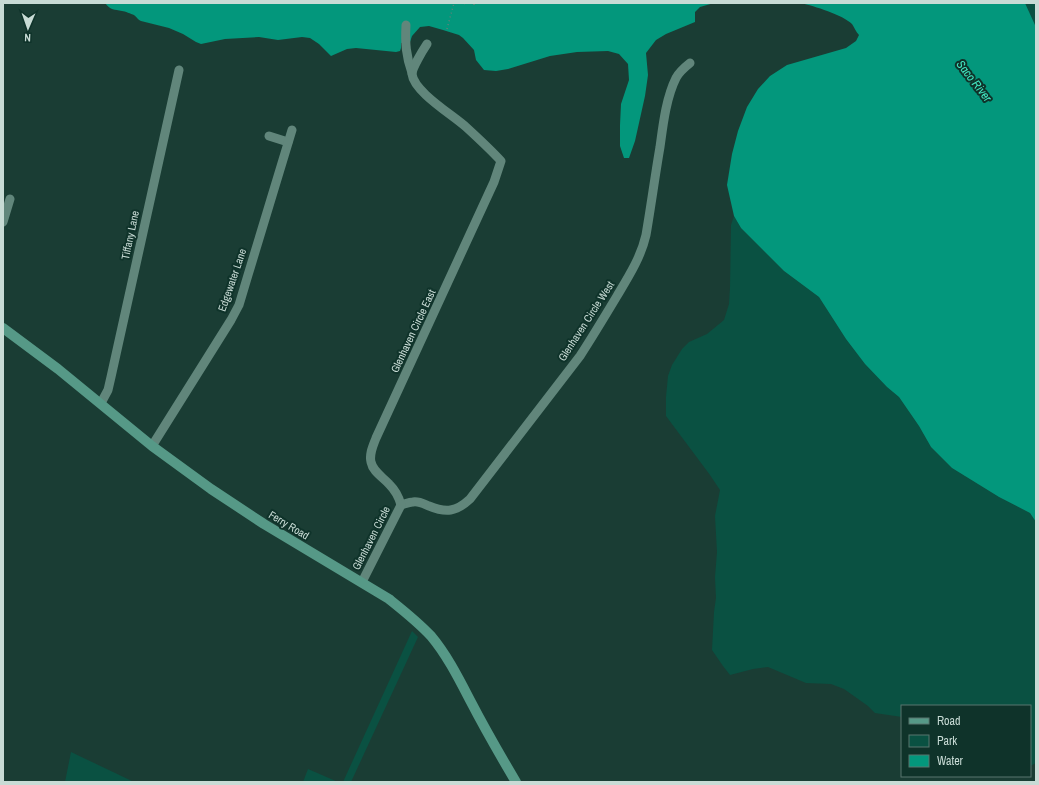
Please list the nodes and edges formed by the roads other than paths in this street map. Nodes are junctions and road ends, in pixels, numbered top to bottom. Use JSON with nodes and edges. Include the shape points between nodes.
{"nodes":[{"id":1,"x":406,"y":25,"type":"dead end"},
{"id":2,"x":427,"y":44,"type":"dead end"},
{"id":3,"x":690,"y":63,"type":"dead end"},
{"id":4,"x":179,"y":70,"type":"dead end"},
{"id":5,"x":412,"y":75,"type":"junction"},
{"id":6,"x":292,"y":130,"type":"dead end"},
{"id":7,"x":269,"y":136,"type":"dead end"},
{"id":8,"x":288,"y":142,"type":"junction"},
{"id":9,"x":10,"y":198,"type":"dead end"},
{"id":10,"x":3,"y":222,"type":"edge"},
{"id":11,"x":3,"y":328,"type":"edge"},
{"id":12,"x":100,"y":403,"type":"junction"},
{"id":13,"x":152,"y":446,"type":"junction"},
{"id":14,"x":401,"y":505,"type":"junction"},
{"id":15,"x":362,"y":582,"type":"junction"},
{"id":16,"x":516,"y":782,"type":"edge"}],
"edges":[{"from":1,"to":5,"type":"street","via":[[406,55]]},
{"from":2,"to":5,"type":"street","via":[[412,69]]},
{"from":3,"to":14,"type":"street","name":"Glenhaven Circle West","via":[[679,73],[672,87],[642,250],[591,340],[464,504],[450,510],[437,509],[420,502]]},
{"from":4,"to":12,"type":"street","name":"Tiffany Lane","via":[[111,376],[106,394]]},
{"from":5,"to":14,"type":"street","name":"Glenhaven Circle East","via":[[425,94],[465,126],[502,161],[372,450],[373,467],[396,491]]},
{"from":6,"to":8,"type":"street","name":"Edgewater Lane"},
{"from":7,"to":8,"type":"street"},
{"from":8,"to":13,"type":"street","name":"Edgewater Lane","via":[[237,309]]},
{"from":9,"to":10,"type":"street"},
{"from":11,"to":12,"type":"main road","name":"Ferry Road"},
{"from":12,"to":13,"type":"main road","name":"Ferry Road"},
{"from":13,"to":15,"type":"main road","name":"Ferry Road","via":[[236,506]]},
{"from":14,"to":15,"type":"street","name":"Glenhaven Circle"},
{"from":15,"to":16,"type":"main road","name":"Ferry Road","via":[[406,612],[438,646]]}]}
